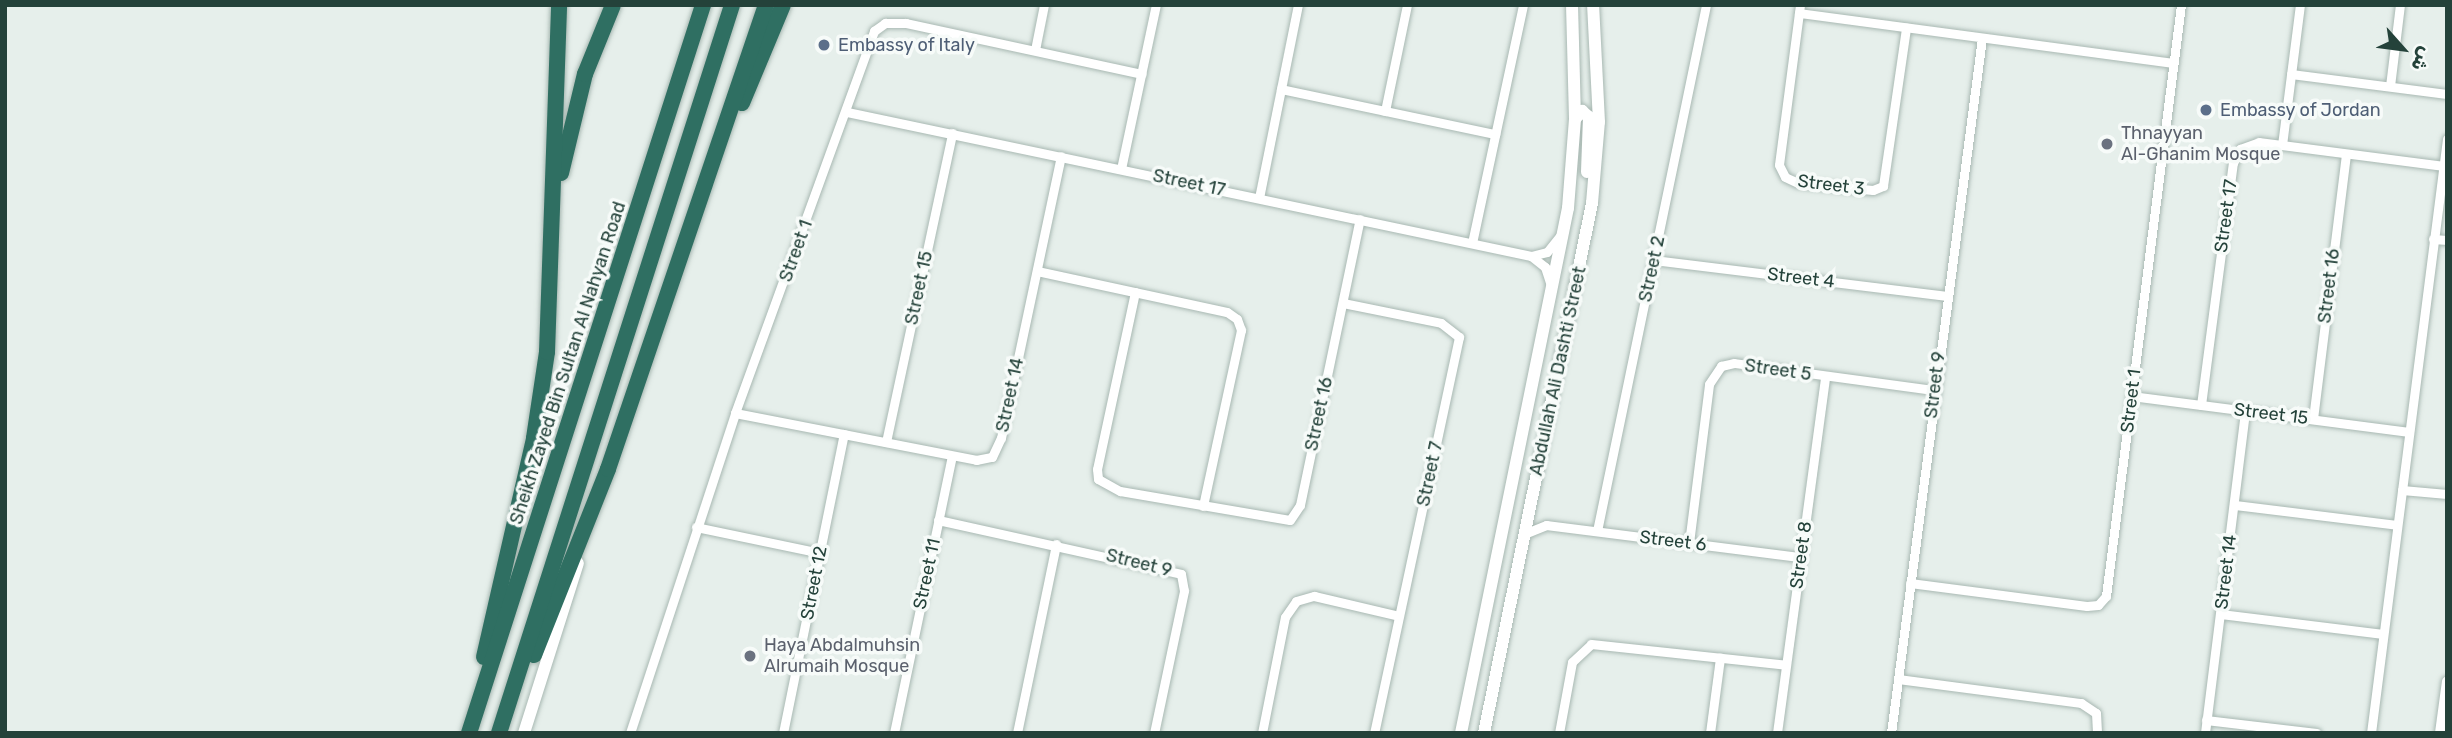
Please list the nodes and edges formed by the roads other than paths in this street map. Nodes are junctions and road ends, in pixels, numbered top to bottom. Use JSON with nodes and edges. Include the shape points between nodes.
{"nodes":[{"id":1,"x":559,"y":5,"type":"edge"},
{"id":2,"x":613,"y":5,"type":"edge"},
{"id":3,"x":703,"y":5,"type":"edge"},
{"id":4,"x":732,"y":5,"type":"edge"},
{"id":5,"x":766,"y":5,"type":"edge"},
{"id":6,"x":783,"y":5,"type":"edge"},
{"id":7,"x":1044,"y":5,"type":"edge"},
{"id":8,"x":1157,"y":5,"type":"edge"},
{"id":9,"x":1298,"y":5,"type":"edge"},
{"id":10,"x":1407,"y":5,"type":"edge"},
{"id":11,"x":1523,"y":5,"type":"edge"},
{"id":12,"x":1572,"y":5,"type":"edge"},
{"id":13,"x":1593,"y":5,"type":"edge"},
{"id":14,"x":1706,"y":5,"type":"edge"},
{"id":15,"x":2181,"y":5,"type":"edge"},
{"id":16,"x":2300,"y":5,"type":"edge"},
{"id":17,"x":2400,"y":5,"type":"edge"},
{"id":18,"x":1799,"y":9,"type":"edge"},
{"id":19,"x":1906,"y":28,"type":"junction"},
{"id":20,"x":1982,"y":38,"type":"junction"},
{"id":21,"x":1035,"y":50,"type":"junction"},
{"id":22,"x":2173,"y":63,"type":"junction"},
{"id":23,"x":1142,"y":74,"type":"junction"},
{"id":24,"x":2291,"y":74,"type":"junction"},
{"id":25,"x":2390,"y":86,"type":"junction"},
{"id":26,"x":1281,"y":89,"type":"junction"},
{"id":27,"x":2447,"y":94,"type":"edge"},
{"id":28,"x":1385,"y":111,"type":"junction"},
{"id":29,"x":847,"y":112,"type":"junction"},
{"id":30,"x":1575,"y":118,"type":"junction"},
{"id":31,"x":953,"y":133,"type":"junction"},
{"id":32,"x":1495,"y":134,"type":"junction"},
{"id":33,"x":2447,"y":139,"type":"edge"},
{"id":34,"x":2283,"y":145,"type":"junction"},
{"id":35,"x":2346,"y":154,"type":"junction"},
{"id":36,"x":1061,"y":156,"type":"junction"},
{"id":37,"x":2443,"y":166,"type":"junction"},
{"id":38,"x":1121,"y":169,"type":"junction"},
{"id":39,"x":1259,"y":198,"type":"junction"},
{"id":40,"x":698,"y":201,"type":"junction"},
{"id":41,"x":1592,"y":203,"type":"junction"},
{"id":42,"x":1360,"y":219,"type":"junction"},
{"id":43,"x":1565,"y":225,"type":"junction"},
{"id":44,"x":2433,"y":239,"type":"junction"},
{"id":45,"x":2447,"y":240,"type":"edge"},
{"id":46,"x":1472,"y":243,"type":"junction"},
{"id":47,"x":551,"y":249,"type":"junction"},
{"id":48,"x":1531,"y":256,"type":"junction"},
{"id":49,"x":1654,"y":260,"type":"junction"},
{"id":50,"x":1037,"y":271,"type":"junction"},
{"id":51,"x":1135,"y":292,"type":"junction"},
{"id":52,"x":1551,"y":295,"type":"junction"},
{"id":53,"x":1947,"y":296,"type":"junction"},
{"id":54,"x":1343,"y":303,"type":"junction"},
{"id":55,"x":1825,"y":377,"type":"junction"},
{"id":56,"x":1934,"y":390,"type":"junction"},
{"id":57,"x":2132,"y":396,"type":"junction"},
{"id":58,"x":2201,"y":405,"type":"junction"},
{"id":59,"x":2245,"y":411,"type":"junction"},
{"id":60,"x":735,"y":413,"type":"junction"},
{"id":61,"x":2313,"y":419,"type":"junction"},
{"id":62,"x":2409,"y":432,"type":"junction"},
{"id":63,"x":844,"y":434,"type":"junction"},
{"id":64,"x":886,"y":442,"type":"junction"},
{"id":65,"x":952,"y":456,"type":"junction"},
{"id":66,"x":608,"y":469,"type":"junction"},
{"id":67,"x":2402,"y":490,"type":"junction"},
{"id":68,"x":2447,"y":494,"type":"edge"},
{"id":69,"x":2235,"y":505,"type":"junction"},
{"id":70,"x":1203,"y":506,"type":"junction"},
{"id":71,"x":1529,"y":508,"type":"junction"},
{"id":72,"x":938,"y":520,"type":"junction"},
{"id":73,"x":1546,"y":525,"type":"junction"},
{"id":74,"x":2397,"y":525,"type":"junction"},
{"id":75,"x":696,"y":527,"type":"junction"},
{"id":76,"x":1597,"y":531,"type":"junction"},
{"id":77,"x":1524,"y":534,"type":"junction"},
{"id":78,"x":1689,"y":543,"type":"junction"},
{"id":79,"x":1056,"y":544,"type":"junction"},
{"id":80,"x":820,"y":553,"type":"junction"},
{"id":81,"x":1801,"y":557,"type":"junction"},
{"id":82,"x":1910,"y":583,"type":"junction"},
{"id":83,"x":2221,"y":614,"type":"junction"},
{"id":84,"x":1399,"y":616,"type":"junction"},
{"id":85,"x":2383,"y":634,"type":"junction"},
{"id":86,"x":1720,"y":658,"type":"junction"},
{"id":87,"x":1786,"y":665,"type":"junction"},
{"id":88,"x":1898,"y":680,"type":"junction"},
{"id":89,"x":2447,"y":681,"type":"edge"},
{"id":90,"x":508,"y":704,"type":"junction"},
{"id":91,"x":2206,"y":720,"type":"junction"},
{"id":92,"x":469,"y":733,"type":"edge"},
{"id":93,"x":499,"y":733,"type":"edge"},
{"id":94,"x":524,"y":733,"type":"edge"},
{"id":95,"x":630,"y":733,"type":"edge"},
{"id":96,"x":783,"y":733,"type":"edge"},
{"id":97,"x":894,"y":733,"type":"edge"},
{"id":98,"x":1017,"y":733,"type":"edge"},
{"id":99,"x":1154,"y":733,"type":"edge"},
{"id":100,"x":1262,"y":733,"type":"edge"},
{"id":101,"x":1374,"y":733,"type":"edge"},
{"id":102,"x":1461,"y":733,"type":"edge"},
{"id":103,"x":1484,"y":733,"type":"edge"},
{"id":104,"x":1559,"y":733,"type":"edge"},
{"id":105,"x":1710,"y":733,"type":"edge"},
{"id":106,"x":1777,"y":733,"type":"edge"},
{"id":107,"x":1891,"y":733,"type":"edge"},
{"id":108,"x":2097,"y":733,"type":"edge"},
{"id":109,"x":2205,"y":733,"type":"edge"},
{"id":110,"x":2316,"y":733,"type":"edge"},
{"id":111,"x":2371,"y":733,"type":"edge"},
{"id":112,"x":2440,"y":733,"type":"edge"}],
"edges":[{"from":1,"to":47,"type":"highway"},
{"from":2,"to":47,"type":"highway","via":[[600,30],[573,116]]},
{"from":3,"to":92,"type":"highway","name":"Sheikh Zayed Bin Sultan Al Nahyan Road"},
{"from":4,"to":90,"type":"highway"},
{"from":5,"to":40,"type":"highway"},
{"from":6,"to":40,"type":"highway"},
{"from":7,"to":21,"type":"street"},
{"from":8,"to":23,"type":"street"},
{"from":9,"to":26,"type":"street"},
{"from":10,"to":28,"type":"street"},
{"from":11,"to":32,"type":"street"},
{"from":12,"to":30,"type":"main road","name":"Abdullah Ali Dashti Street"},
{"from":13,"to":41,"type":"main road","name":"Abdullah Ali Dashti Street","via":[[1598,122]]},
{"from":14,"to":49,"type":"street","name":"Street 2"},
{"from":15,"to":22,"type":"street","name":"Street 1"},
{"from":16,"to":24,"type":"street"},
{"from":17,"to":25,"type":"street"},
{"from":18,"to":19,"type":"street","name":"Street 3"},
{"from":18,"to":19,"type":"street","name":"Street 3","via":[[1779,165],[1789,180],[1803,184],[1874,190],[1883,186]]},
{"from":19,"to":20,"type":"street","name":"Street 3"},
{"from":20,"to":22,"type":"street","name":"Street 3"},
{"from":20,"to":53,"type":"street","name":"Street 9"},
{"from":21,"to":23,"type":"street","name":"Street 1"},
{"from":21,"to":29,"type":"street","name":"Street 1","via":[[906,23],[885,23],[871,37]]},
{"from":22,"to":57,"type":"street","name":"Street 1"},
{"from":23,"to":38,"type":"street"},
{"from":24,"to":25,"type":"street"},
{"from":24,"to":34,"type":"street"},
{"from":25,"to":27,"type":"street"},
{"from":26,"to":28,"type":"street"},
{"from":26,"to":39,"type":"street"},
{"from":28,"to":32,"type":"street"},
{"from":29,"to":31,"type":"street","name":"Street 17"},
{"from":29,"to":60,"type":"street","name":"Street 1"},
{"from":30,"to":41,"type":"main road","via":[[1582,111],[1590,117],[1587,174]]},
{"from":30,"to":43,"type":"main road","name":"Abdullah Ali Dashti Street"},
{"from":31,"to":36,"type":"street","name":"Street 17"},
{"from":31,"to":64,"type":"street","name":"Street 15"},
{"from":32,"to":46,"type":"street"},
{"from":33,"to":37,"type":"street"},
{"from":34,"to":35,"type":"street","name":"Street 17"},
{"from":34,"to":58,"type":"street","name":"Street 17","via":[[2253,142],[2235,157]]},
{"from":35,"to":37,"type":"street","name":"Street 17"},
{"from":35,"to":61,"type":"street","name":"Street 16"},
{"from":36,"to":38,"type":"street","name":"Street 17"},
{"from":36,"to":50,"type":"street","name":"Street 14"},
{"from":37,"to":44,"type":"street"},
{"from":38,"to":39,"type":"street","name":"Street 17"},
{"from":39,"to":42,"type":"street","name":"Street 17"},
{"from":40,"to":66,"type":"highway"},
{"from":41,"to":71,"type":"main road","name":"Abdullah Ali Dashti Street"},
{"from":42,"to":46,"type":"street","name":"Street 17"},
{"from":42,"to":54,"type":"street","name":"Street 16"},
{"from":43,"to":48,"type":"street","via":[[1551,249]]},
{"from":43,"to":52,"type":"main road","name":"Abdullah Ali Dashti Street"},
{"from":44,"to":45,"type":"street"},
{"from":44,"to":62,"type":"street"},
{"from":46,"to":48,"type":"street","name":"Street 17"},
{"from":47,"to":92,"type":"highway","via":[[541,398]]},
{"from":48,"to":52,"type":"street","via":[[1547,271]]},
{"from":49,"to":53,"type":"street","name":"Street 4"},
{"from":49,"to":76,"type":"street","name":"Street 2"},
{"from":50,"to":51,"type":"street"},
{"from":50,"to":65,"type":"street","name":"Street 14","via":[[998,449],[985,461]]},
{"from":51,"to":70,"type":"street","via":[[1227,312],[1240,324]]},
{"from":51,"to":70,"type":"street","name":"Street 16","via":[[1097,476],[1115,490]]},
{"from":52,"to":102,"type":"main road","name":"Abdullah Ali Dashti Street"},
{"from":53,"to":56,"type":"street","name":"Street 9"},
{"from":54,"to":70,"type":"street","name":"Street 16","via":[[1294,516],[1282,520]]},
{"from":54,"to":84,"type":"street","name":"Street 7","via":[[1441,323],[1459,337]]},
{"from":55,"to":56,"type":"street","name":"Street 5"},
{"from":55,"to":78,"type":"street","name":"Street 5","via":[[1734,363],[1714,372]]},
{"from":55,"to":81,"type":"street","name":"Street 8"},
{"from":56,"to":82,"type":"street","name":"Street 9"},
{"from":57,"to":58,"type":"street","name":"Street 15"},
{"from":57,"to":82,"type":"street","name":"Street 1","via":[[2108,586],[2102,602],[2087,606]]},
{"from":58,"to":59,"type":"street","name":"Street 15"},
{"from":59,"to":61,"type":"street","name":"Street 15"},
{"from":59,"to":69,"type":"street","name":"Street 14"},
{"from":60,"to":63,"type":"street","name":"Street 14"},
{"from":60,"to":75,"type":"street","name":"Street 1"},
{"from":61,"to":62,"type":"street","name":"Street 15"},
{"from":62,"to":67,"type":"street"},
{"from":63,"to":64,"type":"street","name":"Street 14"},
{"from":63,"to":80,"type":"street","name":"Street 12"},
{"from":64,"to":65,"type":"street","name":"Street 14"},
{"from":65,"to":72,"type":"street","name":"Street 11"},
{"from":66,"to":90,"type":"highway","via":[[528,671]]},
{"from":66,"to":94,"type":"main road"},
{"from":67,"to":68,"type":"street"},
{"from":67,"to":74,"type":"street"},
{"from":69,"to":74,"type":"street"},
{"from":69,"to":83,"type":"street","name":"Street 14"},
{"from":71,"to":73,"type":"street"},
{"from":71,"to":77,"type":"main road","name":"Abdullah Ali Dashti Street"},
{"from":72,"to":79,"type":"street","name":"Street 9"},
{"from":72,"to":97,"type":"street","name":"Street 11"},
{"from":73,"to":76,"type":"street","name":"Street 6"},
{"from":73,"to":77,"type":"street","name":"Street 6"},
{"from":74,"to":85,"type":"street"},
{"from":75,"to":80,"type":"street"},
{"from":75,"to":95,"type":"street","name":"Street 1"},
{"from":76,"to":78,"type":"street","name":"Street 6"},
{"from":77,"to":103,"type":"main road","name":"Abdullah Ali Dashti Street"},
{"from":78,"to":81,"type":"street","name":"Street 6"},
{"from":79,"to":98,"type":"street"},
{"from":79,"to":99,"type":"street","name":"Street 9","via":[[1172,569],[1182,576],[1184,591]]},
{"from":80,"to":96,"type":"street","name":"Street 12"},
{"from":81,"to":87,"type":"street","name":"Street 8"},
{"from":82,"to":88,"type":"street","name":"Street 9"},
{"from":83,"to":85,"type":"street"},
{"from":83,"to":91,"type":"street","name":"Street 14"},
{"from":84,"to":100,"type":"street","via":[[1314,596],[1296,601],[1284,623]]},
{"from":84,"to":101,"type":"street","name":"Street 7"},
{"from":85,"to":111,"type":"street"},
{"from":86,"to":87,"type":"street"},
{"from":86,"to":104,"type":"street","via":[[1600,643],[1586,646],[1572,662]]},
{"from":86,"to":105,"type":"street"},
{"from":87,"to":106,"type":"street","name":"Street 8"},
{"from":88,"to":107,"type":"street","name":"Street 9"},
{"from":88,"to":108,"type":"street","via":[[2081,703],[2096,713]]},
{"from":89,"to":112,"type":"street"},
{"from":90,"to":93,"type":"highway"},
{"from":91,"to":109,"type":"street","name":"Street 14"},
{"from":91,"to":110,"type":"street"}]}
